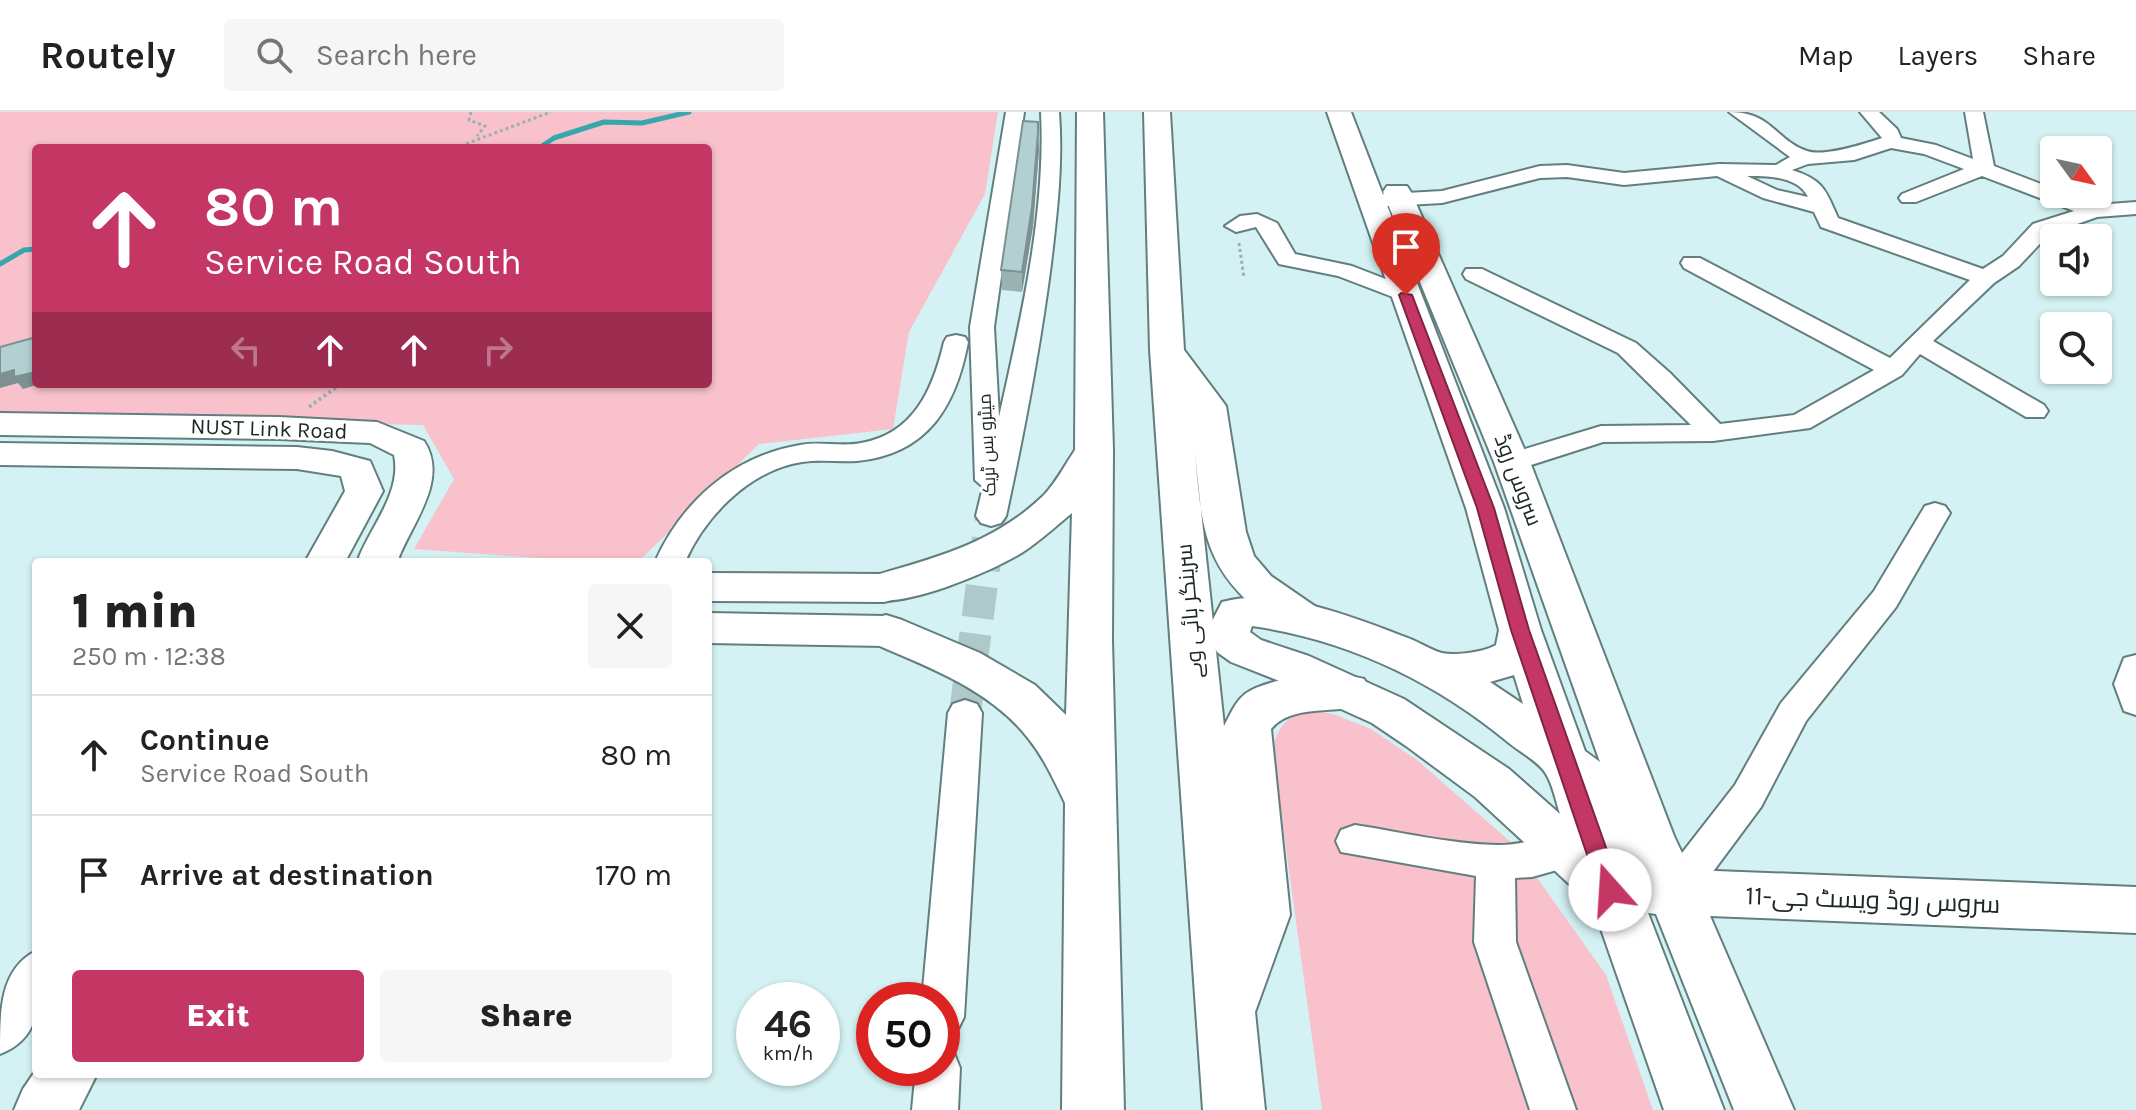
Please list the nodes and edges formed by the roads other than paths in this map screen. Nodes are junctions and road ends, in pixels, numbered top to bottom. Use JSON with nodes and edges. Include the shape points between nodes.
{"nodes":[{"id":1,"x":1015,"y":112,"type":"edge"},
{"id":2,"x":1050,"y":112,"type":"edge"},
{"id":3,"x":1090,"y":112,"type":"edge"},
{"id":4,"x":1157,"y":112,"type":"edge"},
{"id":5,"x":1738,"y":112,"type":"edge"},
{"id":6,"x":1869,"y":112,"type":"edge"},
{"id":7,"x":1974,"y":112,"type":"edge"},
{"id":8,"x":1358,"y":123,"type":"edge"},
{"id":9,"x":1896,"y":143,"type":"dead end"},
{"id":10,"x":1804,"y":158,"type":"junction"},
{"id":11,"x":1984,"y":168,"type":"junction"},
{"id":12,"x":1719,"y":170,"type":"junction"},
{"id":13,"x":1771,"y":170,"type":"junction"},
{"id":14,"x":1909,"y":198,"type":"dead end"},
{"id":15,"x":1385,"y":200,"type":"junction"},
{"id":16,"x":1825,"y":208,"type":"junction"},
{"id":17,"x":2136,"y":208,"type":"edge"},
{"id":18,"x":2094,"y":211,"type":"junction"},
{"id":19,"x":1236,"y":226,"type":"road end"},
{"id":20,"x":1692,"y":263,"type":"dead end"},
{"id":21,"x":1474,"y":274,"type":"dead end"},
{"id":22,"x":1986,"y":278,"type":"junction"},
{"id":23,"x":1406,"y":295,"type":"junction"},
{"id":24,"x":956,"y":342,"type":"dead end"},
{"id":25,"x":1917,"y":342,"type":"junction"},
{"id":26,"x":1167,"y":350,"type":"junction"},
{"id":27,"x":1893,"y":370,"type":"junction"},
{"id":28,"x":2035,"y":411,"type":"dead end"},
{"id":29,"x":0,"y":424,"type":"edge"},
{"id":30,"x":1713,"y":433,"type":"junction"},
{"id":31,"x":1094,"y":450,"type":"junction"},
{"id":32,"x":0,"y":454,"type":"edge"},
{"id":33,"x":1512,"y":462,"type":"junction"},
{"id":34,"x":1935,"y":513,"type":"dead end"},
{"id":35,"x":327,"y":558,"type":"edge"},
{"id":36,"x":379,"y":558,"type":"edge"},
{"id":37,"x":671,"y":558,"type":"edge"},
{"id":38,"x":712,"y":588,"type":"edge"},
{"id":39,"x":885,"y":610,"type":"junction"},
{"id":40,"x":1289,"y":616,"type":"junction"},
{"id":41,"x":712,"y":628,"type":"edge"},
{"id":42,"x":1520,"y":630,"type":"junction"},
{"id":43,"x":2136,"y":667,"type":"edge"},
{"id":44,"x":1439,"y":670,"type":"junction"},
{"id":45,"x":1347,"y":692,"type":"junction"},
{"id":46,"x":2136,"y":702,"type":"edge"},
{"id":47,"x":965,"y":713,"type":"tunnel mouth"},
{"id":48,"x":1565,"y":760,"type":"junction"},
{"id":49,"x":1093,"y":807,"type":"junction"},
{"id":50,"x":1355,"y":841,"type":"dead end"},
{"id":51,"x":1568,"y":851,"type":"junction"},
{"id":52,"x":1496,"y":862,"type":"junction"},
{"id":53,"x":1666,"y":872,"type":"junction"},
{"id":54,"x":1610,"y":890,"type":"junction"},
{"id":55,"x":2136,"y":910,"type":"edge"},
{"id":56,"x":32,"y":982,"type":"edge"},
{"id":57,"x":945,"y":982,"type":"edge"},
{"id":58,"x":1226,"y":1015,"type":"junction"},
{"id":59,"x":0,"y":1027,"type":"edge"},
{"id":60,"x":65,"y":1078,"type":"edge"},
{"id":61,"x":937,"y":1086,"type":"edge"},
{"id":62,"x":44,"y":1110,"type":"edge"},
{"id":63,"x":935,"y":1110,"type":"edge"},
{"id":64,"x":1093,"y":1110,"type":"edge"},
{"id":65,"x":1234,"y":1110,"type":"edge"},
{"id":66,"x":1553,"y":1110,"type":"edge"},
{"id":67,"x":1694,"y":1110,"type":"edge"},
{"id":68,"x":1764,"y":1110,"type":"edge"}],
"edges":[{"from":1,"to":2,"type":"street","name":"میٹرو بس ٹریک","via":[[982,327],[991,516],[1033,313],[1050,182]]},
{"from":3,"to":31,"type":"highway"},
{"from":4,"to":26,"type":"highway","name":"سرینگر ہائی وے"},
{"from":5,"to":10,"type":"street"},
{"from":6,"to":10,"type":"street","via":[[1892,141],[1854,154]]},
{"from":7,"to":11,"type":"street"},
{"from":8,"to":15,"type":"main road","name":"سروس روڈ"},
{"from":9,"to":11,"type":"street"},
{"from":10,"to":13,"type":"street"},
{"from":11,"to":14,"type":"street"},
{"from":11,"to":18,"type":"street"},
{"from":12,"to":13,"type":"street"},
{"from":12,"to":15,"type":"street","via":[[1633,179],[1540,172],[1442,197]]},
{"from":12,"to":16,"type":"street","via":[[1770,194]]},
{"from":13,"to":16,"type":"street","via":[[1804,180]]},
{"from":15,"to":23,"type":"main road"},
{"from":15,"to":33,"type":"main road","name":"سروس روڈ"},
{"from":16,"to":22,"type":"street","via":[[1829,222]]},
{"from":17,"to":18,"type":"street"},
{"from":18,"to":22,"type":"street","via":[[2041,229]]},
{"from":19,"to":23,"type":"street","via":[[1266,223],[1287,259],[1354,274]]},
{"from":20,"to":27,"type":"street"},
{"from":21,"to":30,"type":"street","via":[[1627,348]]},
{"from":22,"to":25,"type":"street"},
{"from":23,"to":42,"type":"main road","via":[[1485,508]]},
{"from":24,"to":37,"type":"street","via":[[946,389],[931,414],[899,438],[869,450],[802,453],[749,470],[693,523]]},
{"from":25,"to":27,"type":"street"},
{"from":25,"to":28,"type":"street"},
{"from":26,"to":40,"type":"highway","via":[[1208,406],[1225,532],[1235,561]]},
{"from":26,"to":58,"type":"highway","name":"سرینگر ہائی وے"},
{"from":27,"to":30,"type":"street","via":[[1801,422]]},
{"from":29,"to":36,"type":"main road","name":"NUST Link Road","via":[[377,433],[411,449],[416,463],[414,480]]},
{"from":30,"to":33,"type":"street","via":[[1601,434]]},
{"from":31,"to":39,"type":"highway","via":[[1058,504],[1009,542]]},
{"from":31,"to":49,"type":"highway","via":[[1089,640]]},
{"from":32,"to":35,"type":"main road","name":"NUST Link Road","via":[[297,458],[357,469],[364,491]]},
{"from":33,"to":53,"type":"main road","name":"سروس روڈ"},
{"from":34,"to":53,"type":"street","via":[[1885,599],[1793,712],[1748,796]]},
{"from":38,"to":39,"type":"main road"},
{"from":39,"to":41,"type":"main road"},
{"from":39,"to":49,"type":"highway","via":[[1034,712],[1063,751]]},
{"from":40,"to":44,"type":"main road","via":[[1393,649]]},
{"from":40,"to":45,"type":"main road","via":[[1237,613],[1228,631],[1246,651]]},
{"from":42,"to":44,"type":"main road","via":[[1517,653],[1496,665]]},
{"from":42,"to":48,"type":"main road"},
{"from":43,"to":46,"type":"street","via":[[2131,692]]},
{"from":44,"to":48,"type":"main road"},
{"from":45,"to":51,"type":"main road","via":[[1388,711],[1453,754]]},
{"from":45,"to":58,"type":"highway","via":[[1275,699],[1251,718],[1247,729],[1262,915]]},
{"from":47,"to":57,"type":"street"},
{"from":48,"to":53,"type":"main road","via":[[1612,803]]},
{"from":48,"to":54,"type":"main road"},
{"from":49,"to":64,"type":"highway"},
{"from":50,"to":52,"type":"street"},
{"from":51,"to":52,"type":"street"},
{"from":51,"to":54,"type":"main road"},
{"from":52,"to":66,"type":"street","via":[[1495,942]]},
{"from":53,"to":54,"type":"main road","name":"سروس روڈ ویسٹ جی-11"},
{"from":53,"to":55,"type":"main road","name":"سروس روڈ ویسٹ جی-11"},
{"from":53,"to":68,"type":"main road","name":"سروس روڈ"},
{"from":54,"to":67,"type":"main road"},
{"from":56,"to":59,"type":"main road"},
{"from":58,"to":65,"type":"highway","name":"سرینگر ہائی وے"},
{"from":60,"to":62,"type":"main road"},
{"from":61,"to":63,"type":"street"}]}
